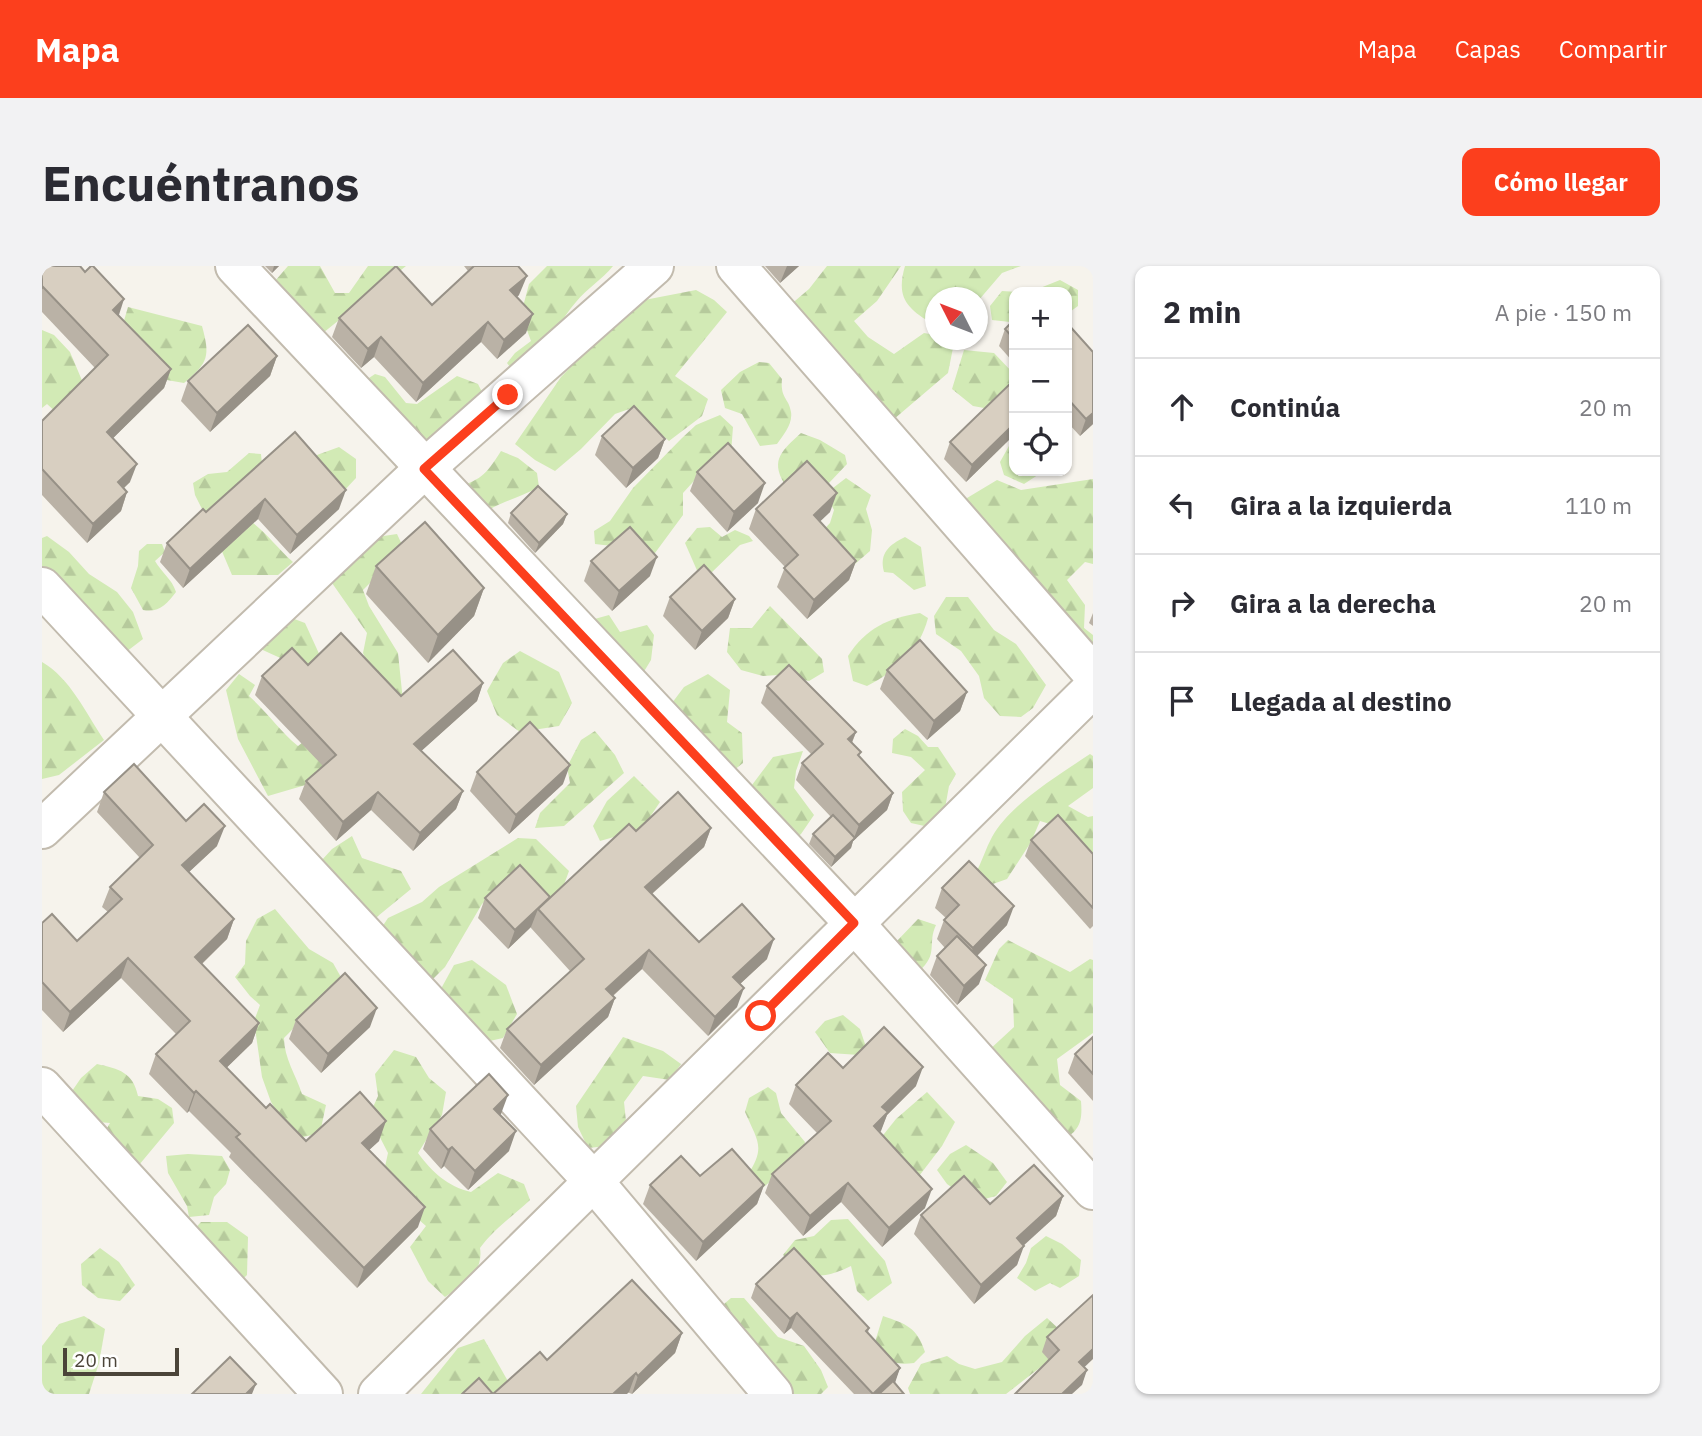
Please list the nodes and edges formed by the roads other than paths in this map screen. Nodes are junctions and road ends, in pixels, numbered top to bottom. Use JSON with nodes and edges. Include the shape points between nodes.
{"nodes":[{"id":1,"x":235,"y":266,"type":"edge"},
{"id":2,"x":653,"y":266,"type":"edge"},
{"id":3,"x":736,"y":266,"type":"edge"},
{"id":4,"x":424,"y":469,"type":"junction"},
{"id":5,"x":42,"y":587,"type":"edge"},
{"id":6,"x":1093,"y":674,"type":"edge"},
{"id":7,"x":1093,"y":688,"type":"edge"},
{"id":8,"x":163,"y":715,"type":"junction"},
{"id":9,"x":42,"y":829,"type":"edge"},
{"id":10,"x":854,"y":923,"type":"junction"},
{"id":11,"x":42,"y":1087,"type":"edge"},
{"id":12,"x":595,"y":1183,"type":"junction"},
{"id":13,"x":1093,"y":1190,"type":"edge"},
{"id":14,"x":323,"y":1394,"type":"edge"},
{"id":15,"x":379,"y":1394,"type":"edge"},
{"id":16,"x":773,"y":1394,"type":"edge"}],
"edges":[{"from":1,"to":4,"type":"street"},
{"from":2,"to":4,"type":"street"},
{"from":3,"to":6,"type":"street"},
{"from":4,"to":8,"type":"street"},
{"from":4,"to":10,"type":"street"},
{"from":5,"to":8,"type":"street"},
{"from":7,"to":10,"type":"street"},
{"from":8,"to":9,"type":"street"},
{"from":8,"to":12,"type":"street"},
{"from":10,"to":12,"type":"street"},
{"from":10,"to":13,"type":"street"},
{"from":11,"to":14,"type":"street"},
{"from":12,"to":15,"type":"street"},
{"from":12,"to":16,"type":"street"}]}
